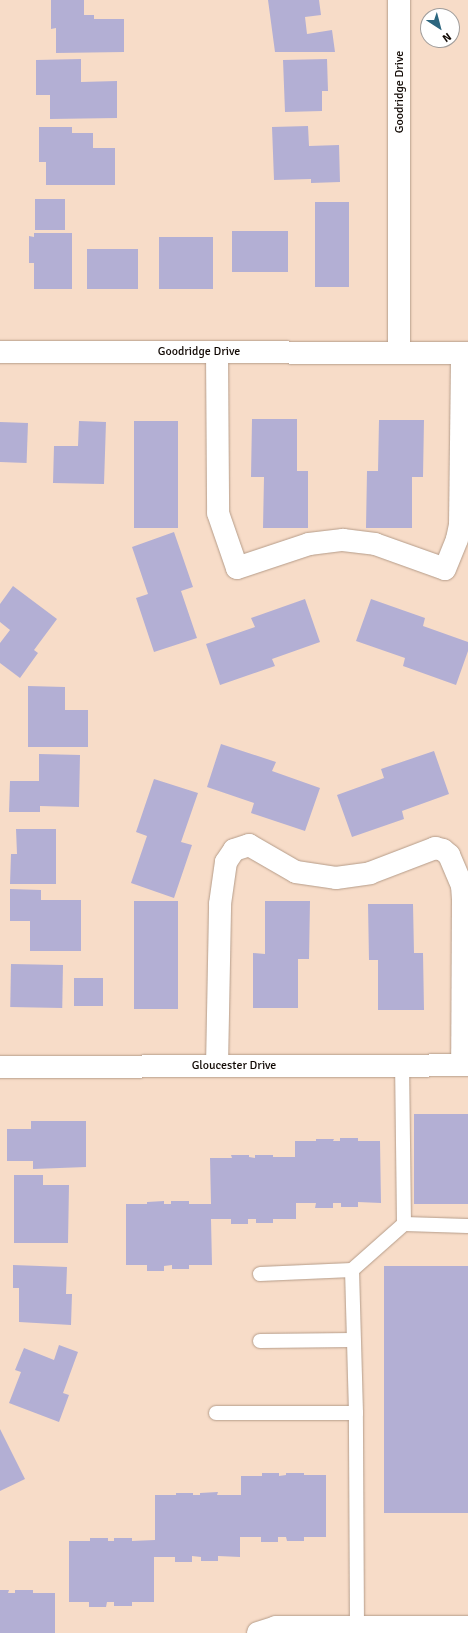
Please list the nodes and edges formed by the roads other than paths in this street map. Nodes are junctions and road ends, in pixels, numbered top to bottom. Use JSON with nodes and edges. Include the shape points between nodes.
{"nodes":[{"id":1,"x":399,"y":0,"type":"edge"},
{"id":2,"x":0,"y":352,"type":"edge"},
{"id":3,"x":217,"y":352,"type":"junction"},
{"id":4,"x":399,"y":352,"type":"junction"},
{"id":5,"x":465,"y":353,"type":"edge"},
{"id":6,"x":402,"y":1065,"type":"junction"},
{"id":7,"x":465,"y":1065,"type":"edge"},
{"id":8,"x":217,"y":1066,"type":"junction"},
{"id":9,"x":0,"y":1067,"type":"edge"},
{"id":10,"x":404,"y":1224,"type":"junction"},
{"id":11,"x":468,"y":1226,"type":"edge"},
{"id":12,"x":352,"y":1270,"type":"junction"},
{"id":13,"x":260,"y":1274,"type":"dead end"},
{"id":14,"x":353,"y":1340,"type":"junction"},
{"id":15,"x":260,"y":1341,"type":"dead end"},
{"id":16,"x":356,"y":1412,"type":"junction"},
{"id":17,"x":216,"y":1413,"type":"dead end"},
{"id":18,"x":357,"y":1627,"type":"junction"},
{"id":19,"x":468,"y":1627,"type":"edge"},
{"id":20,"x":416,"y":1630,"type":"edge"},
{"id":21,"x":258,"y":1633,"type":"edge"}],
"edges":[{"from":1,"to":4,"type":"street","name":"Goodridge Drive"},
{"from":2,"to":3,"type":"street","name":"Goodridge Drive"},
{"from":3,"to":4,"type":"street","name":"Goodridge Drive"},
{"from":3,"to":5,"type":"street","via":[[218,513],[237,568],[309,544],[343,540],[375,544],[445,569],[460,525]]},
{"from":4,"to":5,"type":"street","name":"Goodridge Drive"},
{"from":6,"to":7,"type":"street","name":"Gloucester Drive"},
{"from":6,"to":8,"type":"street","name":"Gloucester Drive"},
{"from":6,"to":10,"type":"lane"},
{"from":7,"to":8,"type":"street","via":[[462,885],[449,856],[443,850],[435,848],[370,873],[336,878],[296,872],[249,846],[234,850],[226,862],[220,904]]},
{"from":8,"to":9,"type":"street","name":"Gloucester Drive"},
{"from":10,"to":11,"type":"lane"},
{"from":10,"to":12,"type":"lane"},
{"from":12,"to":13,"type":"lane"},
{"from":12,"to":14,"type":"lane"},
{"from":14,"to":15,"type":"lane"},
{"from":14,"to":16,"type":"lane"},
{"from":16,"to":17,"type":"lane"},
{"from":16,"to":18,"type":"lane"},
{"from":18,"to":20,"type":"street"},
{"from":18,"to":21,"type":"street","via":[[276,1627]]},
{"from":19,"to":20,"type":"street"}]}
